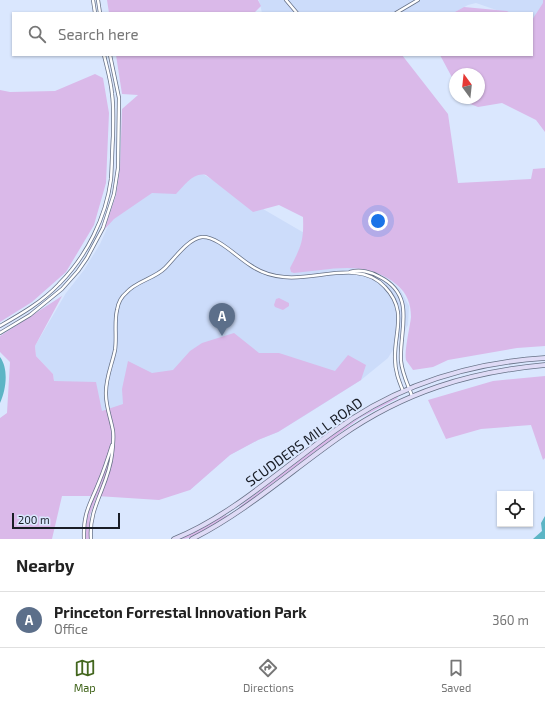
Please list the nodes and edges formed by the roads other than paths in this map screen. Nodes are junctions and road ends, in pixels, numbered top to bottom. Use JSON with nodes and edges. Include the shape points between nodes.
{"nodes":[{"id":1,"x":93,"y":0,"type":"edge"},
{"id":2,"x":98,"y":0,"type":"edge"},
{"id":3,"x":286,"y":0,"type":"edge"},
{"id":4,"x":418,"y":0,"type":"edge"},
{"id":5,"x":95,"y":12,"type":"edge"},
{"id":6,"x":100,"y":12,"type":"edge"},
{"id":7,"x":296,"y":12,"type":"edge"},
{"id":8,"x":398,"y":12,"type":"edge"},
{"id":9,"x":104,"y":56,"type":"edge"},
{"id":10,"x":110,"y":56,"type":"edge"},
{"id":11,"x":344,"y":273,"type":"junction"},
{"id":12,"x":0,"y":326,"type":"edge"},
{"id":13,"x":0,"y":333,"type":"edge"},
{"id":14,"x":545,"y":358,"type":"edge"},
{"id":15,"x":545,"y":366,"type":"edge"},
{"id":16,"x":410,"y":389,"type":"junction"},
{"id":17,"x":403,"y":391,"type":"junction"},
{"id":18,"x":412,"y":396,"type":"junction"},
{"id":19,"x":113,"y":441,"type":"junction"},
{"id":20,"x":101,"y":476,"type":"junction"},
{"id":21,"x":107,"y":478,"type":"junction"},
{"id":22,"x":84,"y":539,"type":"edge"},
{"id":23,"x":91,"y":539,"type":"edge"},
{"id":24,"x":174,"y":539,"type":"edge"},
{"id":25,"x":192,"y":539,"type":"edge"}],
"edges":[{"from":1,"to":5,"type":"street"},
{"from":2,"to":6,"type":"street"},
{"from":3,"to":7,"type":"street"},
{"from":4,"to":8,"type":"street"},
{"from":9,"to":12,"type":"street","via":[[112,93],[113,120],[110,180],[100,219],[82,255],[60,284],[36,304]]},
{"from":10,"to":13,"type":"street","via":[[119,98],[118,168],[114,194],[103,228],[87,258],[62,290],[30,315]]},
{"from":11,"to":16,"type":"street","via":[[354,271],[374,274],[391,285],[402,300],[405,318],[401,359]]},
{"from":11,"to":17,"type":"street","via":[[366,275],[379,281],[394,301],[399,320],[395,364]]},
{"from":11,"to":19,"type":"street","via":[[288,277],[273,275],[250,265],[213,239],[203,237],[191,241],[163,270],[126,292],[118,306],[115,350],[106,389]]},
{"from":14,"to":16,"type":"main road","name":"SCUDDERS MILL ROAD","via":[[467,369]]},
{"from":15,"to":18,"type":"main road","name":"SCUDDERS MILL ROAD","via":[[500,370],[472,376]]},
{"from":16,"to":17,"type":"main road","name":"SCUDDERS MILL ROAD"},
{"from":16,"to":18,"type":"street"},
{"from":17,"to":24,"type":"main road","name":"SCUDDERS MILL ROAD","via":[[353,418],[231,508]]},
{"from":18,"to":25,"type":"main road","name":"SCUDDERS MILL ROAD","via":[[366,419],[237,512]]},
{"from":19,"to":20,"type":"street"},
{"from":19,"to":21,"type":"street"},
{"from":20,"to":21,"type":"street"},
{"from":20,"to":22,"type":"street","via":[[86,510]]},
{"from":21,"to":23,"type":"street","via":[[93,511],[90,524]]}]}
